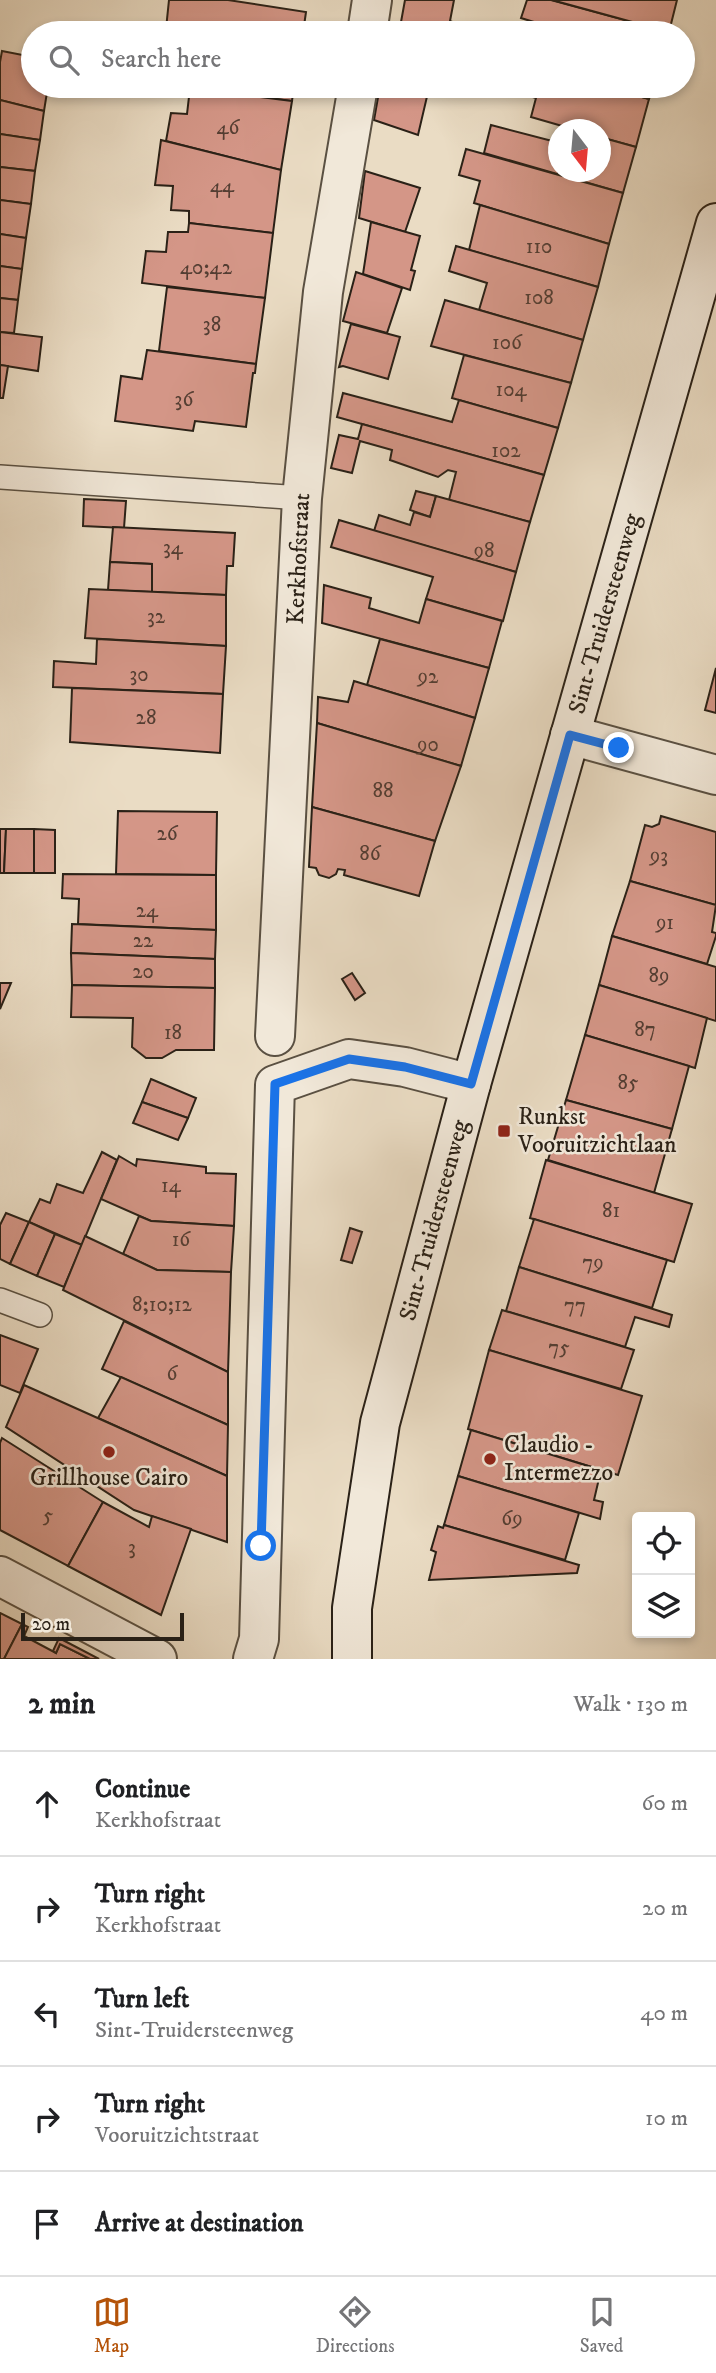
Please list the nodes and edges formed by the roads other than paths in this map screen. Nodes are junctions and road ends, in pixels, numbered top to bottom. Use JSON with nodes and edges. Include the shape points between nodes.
{"nodes":[{"id":1,"x":372,"y":0,"type":"edge"},
{"id":2,"x":369,"y":21,"type":"edge"},
{"id":3,"x":356,"y":98,"type":"edge"},
{"id":4,"x":715,"y":227,"type":"edge"},
{"id":5,"x":0,"y":477,"type":"edge"},
{"id":6,"x":302,"y":498,"type":"junction"},
{"id":7,"x":570,"y":735,"type":"junction"},
{"id":8,"x":716,"y":775,"type":"edge"},
{"id":9,"x":275,"y":1036,"type":"dead end"},
{"id":10,"x":471,"y":1084,"type":"junction"},
{"id":11,"x":0,"y":1300,"type":"edge"},
{"id":12,"x":40,"y":1315,"type":"dead end"},
{"id":13,"x":0,"y":1576,"type":"edge"},
{"id":14,"x":157,"y":1659,"type":"edge"},
{"id":15,"x":253,"y":1659,"type":"edge"},
{"id":16,"x":352,"y":1659,"type":"edge"}],
"edges":[{"from":1,"to":2,"type":"street"},
{"from":3,"to":6,"type":"street","name":"Kerkhofstraat","via":[[323,292]]},
{"from":4,"to":7,"type":"street","name":"Sint-Truidersteenweg"},
{"from":5,"to":6,"type":"lane"},
{"from":6,"to":9,"type":"street","name":"Kerkhofstraat"},
{"from":7,"to":8,"type":"street"},
{"from":7,"to":10,"type":"street","name":"Sint-Truidersteenweg"},
{"from":10,"to":15,"type":"street","via":[[349,1059],[275,1084],[259,1639]]},
{"from":10,"to":16,"type":"street","name":"Sint-Truidersteenweg","via":[[380,1423],[352,1608]]},
{"from":11,"to":12,"type":"lane"},
{"from":13,"to":14,"type":"street"}]}
